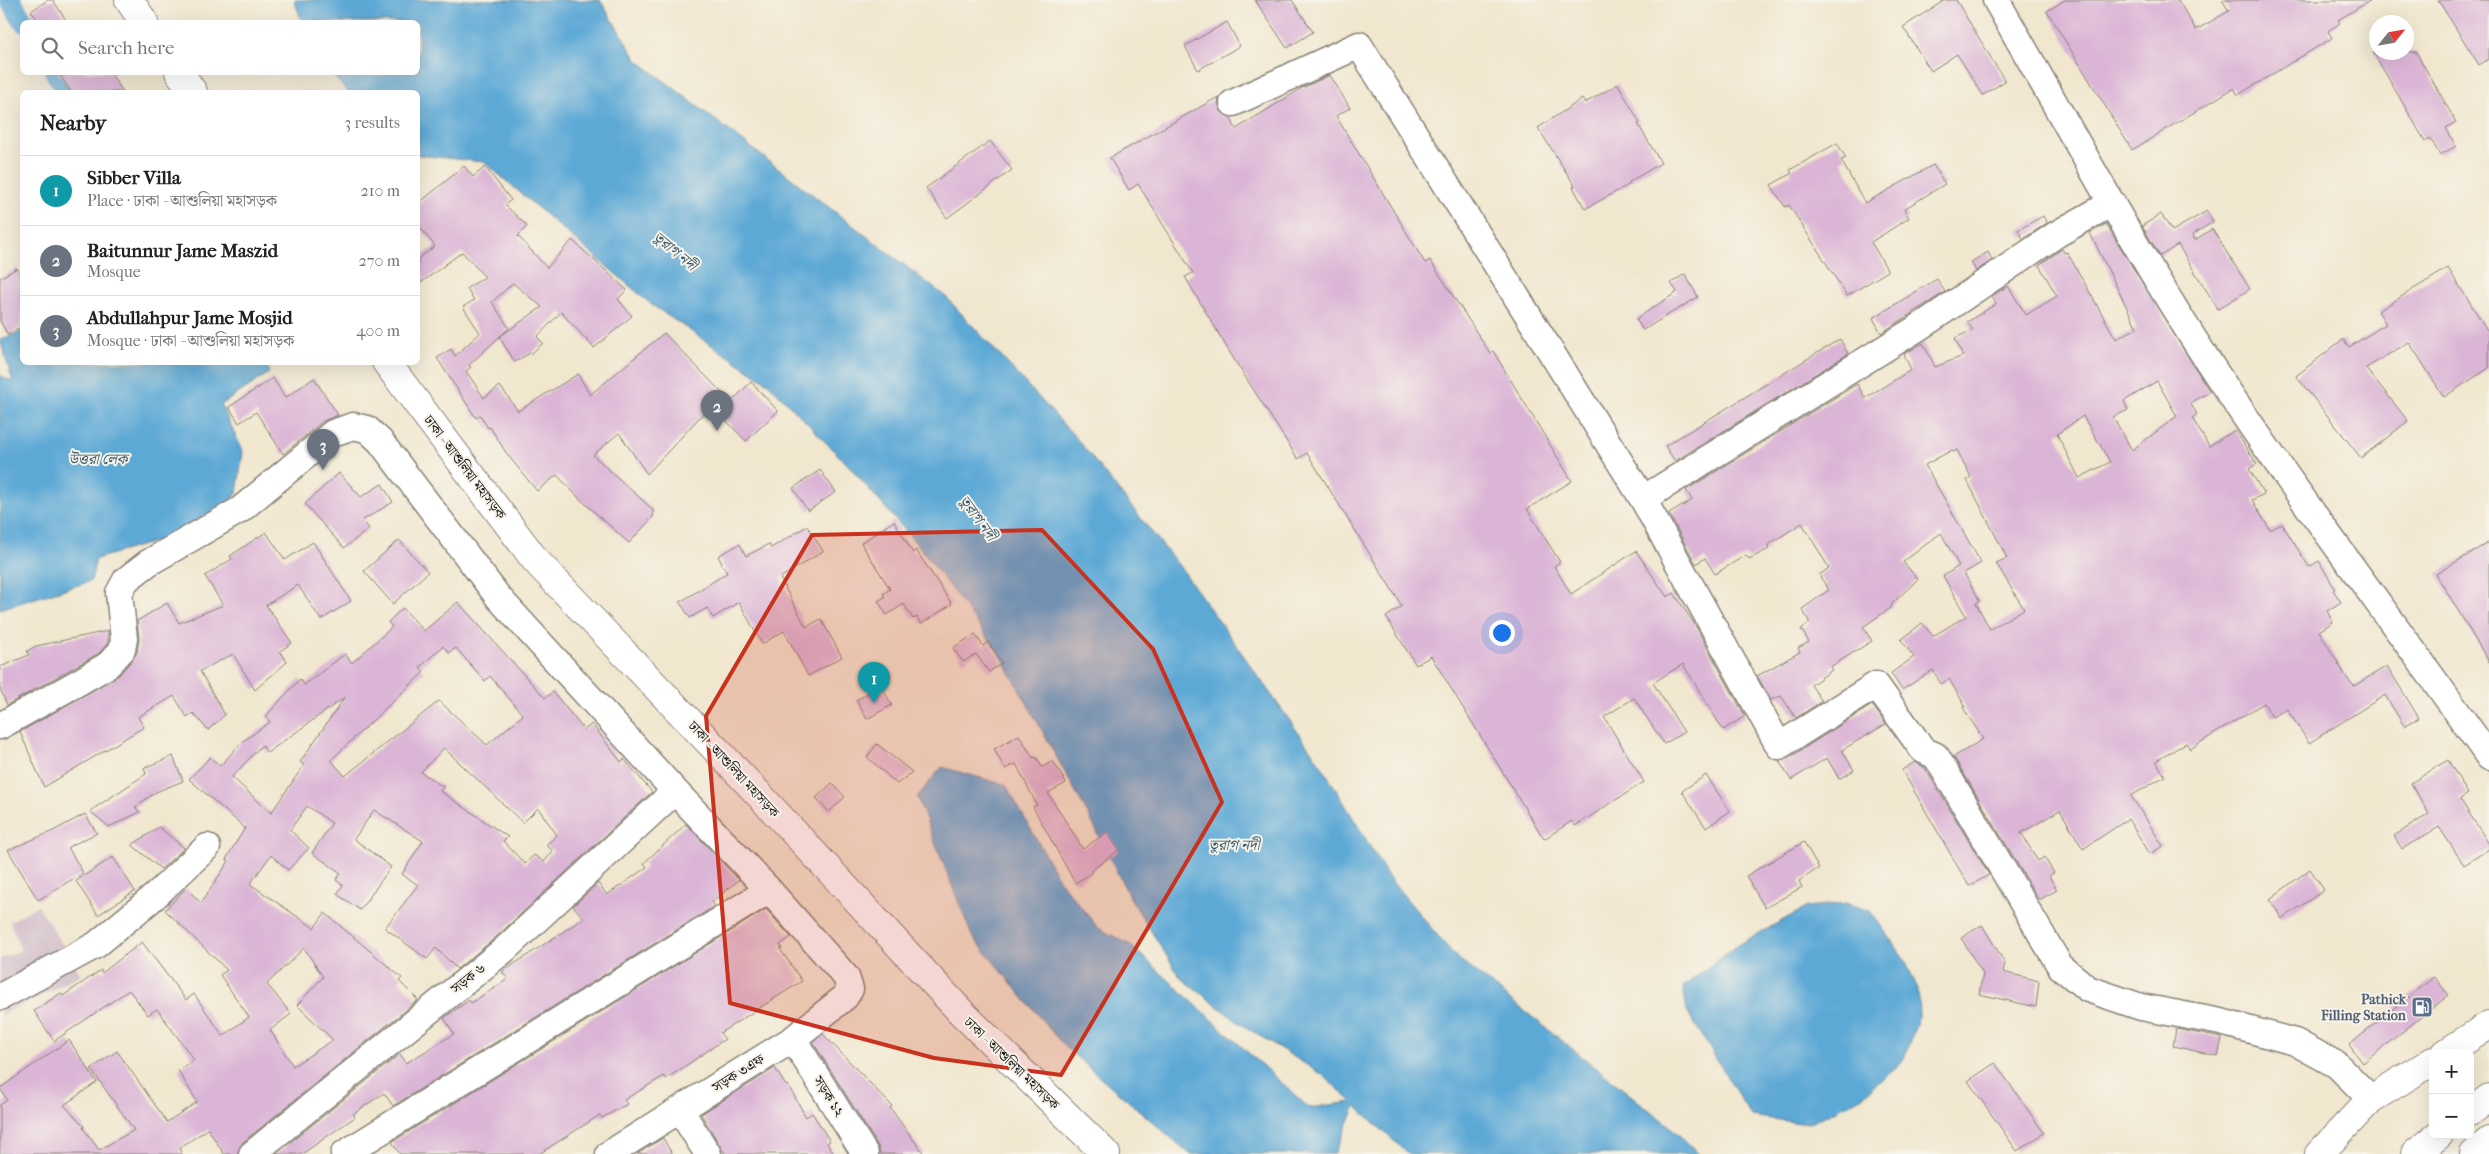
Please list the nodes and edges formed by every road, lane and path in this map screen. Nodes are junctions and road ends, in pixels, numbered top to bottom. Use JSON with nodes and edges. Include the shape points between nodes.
{"nodes":[{"id":1,"x":128,"y":0,"type":"edge"},
{"id":2,"x":1996,"y":0,"type":"edge"},
{"id":3,"x":143,"y":20,"type":"edge"},
{"id":4,"x":181,"y":75,"type":"edge"},
{"id":5,"x":192,"y":90,"type":"edge"},
{"id":6,"x":1233,"y":103,"type":"dead end"},
{"id":7,"x":2112,"y":203,"type":"junction"},
{"id":8,"x":388,"y":365,"type":"edge"},
{"id":9,"x":1643,"y":499,"type":"junction"},
{"id":10,"x":0,"y":726,"type":"edge"},
{"id":11,"x":2489,"y":757,"type":"edge"},
{"id":12,"x":675,"y":791,"type":"junction"},
{"id":13,"x":207,"y":847,"type":"dead end"},
{"id":14,"x":770,"y":890,"type":"junction"},
{"id":15,"x":0,"y":997,"type":"edge"},
{"id":16,"x":2489,"y":1025,"type":"edge"},
{"id":17,"x":793,"y":1039,"type":"junction"},
{"id":18,"x":2452,"y":1049,"type":"edge"},
{"id":19,"x":2429,"y":1063,"type":"edge"},
{"id":20,"x":2489,"y":1098,"type":"edge"},
{"id":21,"x":2371,"y":1099,"type":"junction"},
{"id":22,"x":2474,"y":1109,"type":"edge"},
{"id":23,"x":680,"y":1110,"type":"junction"},
{"id":24,"x":2434,"y":1139,"type":"edge"},
{"id":25,"x":2489,"y":1141,"type":"edge"},
{"id":26,"x":252,"y":1154,"type":"edge"},
{"id":27,"x":344,"y":1154,"type":"edge"},
{"id":28,"x":609,"y":1154,"type":"edge"},
{"id":29,"x":708,"y":1154,"type":"edge"},
{"id":30,"x":865,"y":1154,"type":"edge"},
{"id":31,"x":1106,"y":1154,"type":"edge"},
{"id":32,"x":2319,"y":1154,"type":"edge"},
{"id":33,"x":2415,"y":1154,"type":"edge"},
{"id":34,"x":2474,"y":1154,"type":"edge"}],
"edges":[{"from":1,"to":3,"type":"highway"},
{"from":2,"to":7,"type":"street"},
{"from":4,"to":5,"type":"highway"},
{"from":6,"to":9,"type":"street","via":[[1359,45]]},
{"from":7,"to":9,"type":"street","via":[[2057,234],[1924,324]]},
{"from":7,"to":11,"type":"street","via":[[2183,322],[2282,471]]},
{"from":8,"to":31,"type":"highway","name":"ঢাকা - আশুলিয়া মহাসড়ক","via":[[536,561],[961,1012]]},
{"from":9,"to":21,"type":"street","via":[[1780,746],[1876,685],[1923,750],[1936,756],[2060,966],[2088,989],[2141,1007],[2221,1022],[2295,1042],[2337,1065]]},
{"from":10,"to":12,"type":"street","via":[[108,665],[122,650],[124,639],[119,593],[126,580],[148,563],[240,510],[333,433],[353,426],[368,429],[380,441],[498,598]]},
{"from":12,"to":14,"type":"street"},
{"from":12,"to":26,"type":"street","name":"সড়ক ৬","via":[[504,950]]},
{"from":13,"to":15,"type":"street","via":[[96,945]]},
{"from":14,"to":17,"type":"street","name":"সড়ক ৩এফ","via":[[846,978],[850,989],[845,997]]},
{"from":14,"to":27,"type":"street"},
{"from":16,"to":18,"type":"highway"},
{"from":17,"to":23,"type":"street","name":"সড়ক ৩এফ"},
{"from":17,"to":30,"type":"street","name":"সড়ক ১২"},
{"from":19,"to":21,"type":"highway"},
{"from":20,"to":22,"type":"highway"},
{"from":21,"to":32,"type":"highway"},
{"from":23,"to":28,"type":"street","name":"সড়ক ৩এফ"},
{"from":23,"to":29,"type":"street"},
{"from":24,"to":33,"type":"highway"},
{"from":25,"to":34,"type":"highway"}]}
